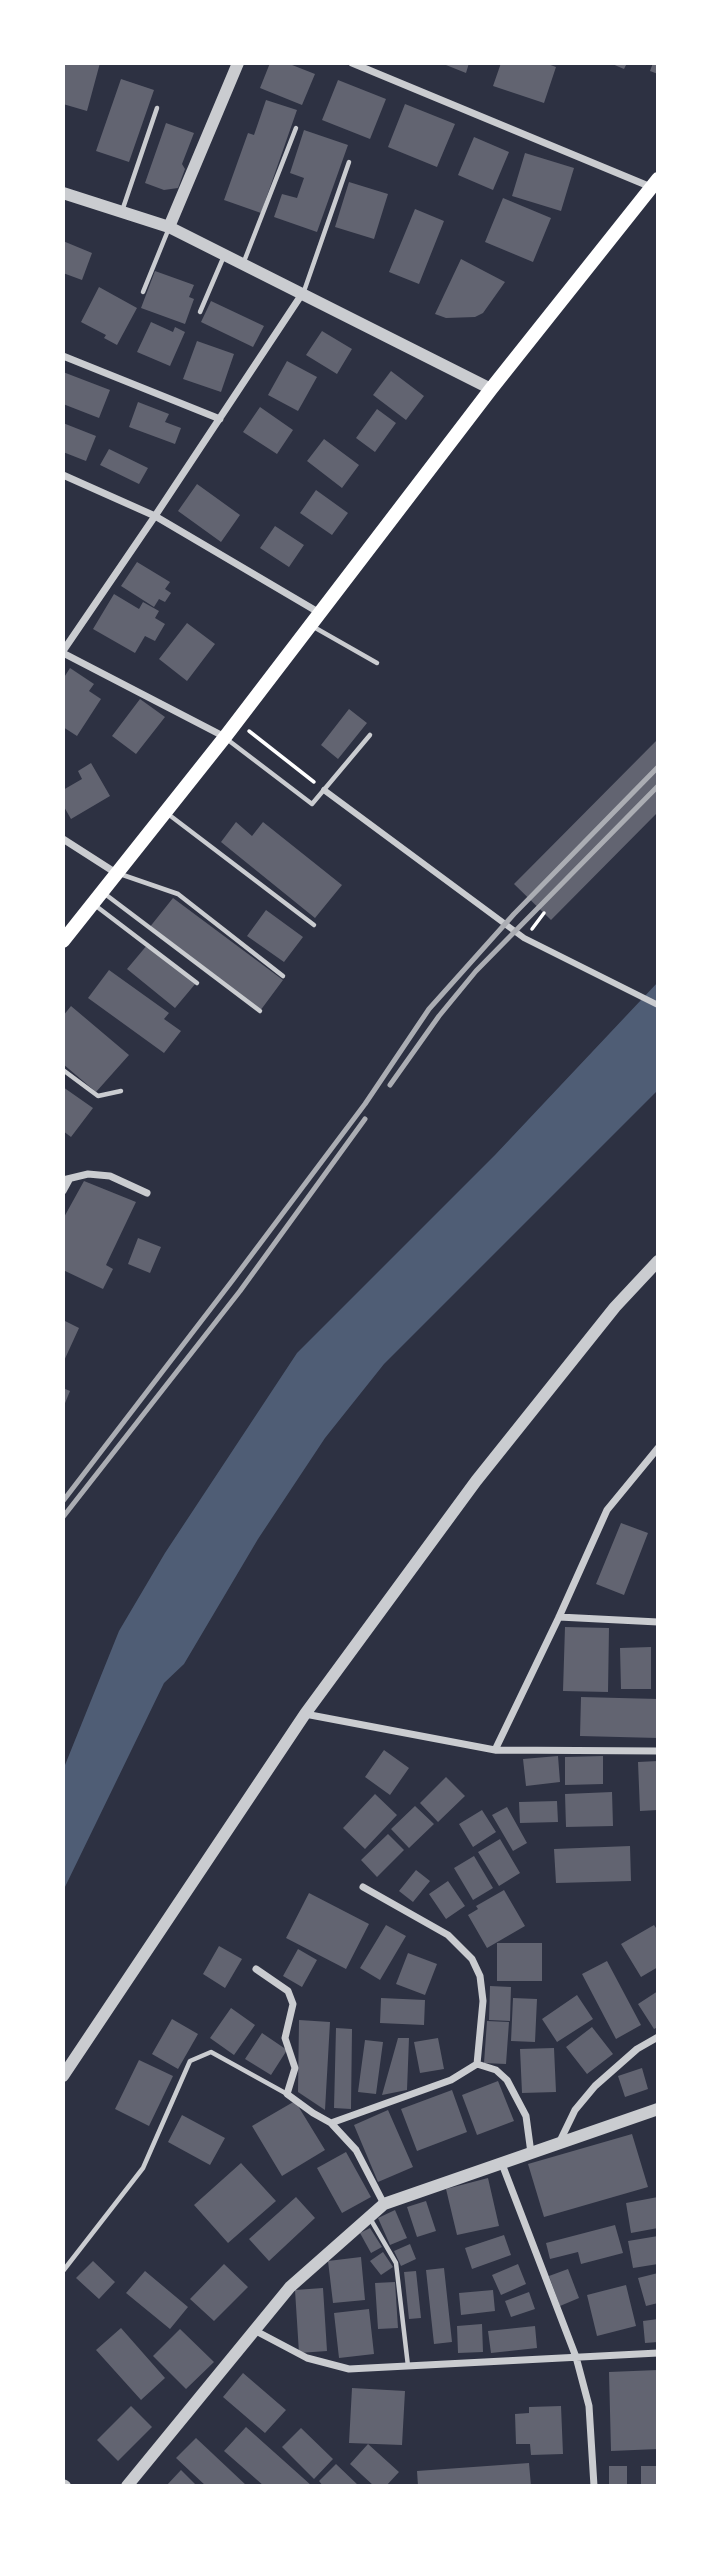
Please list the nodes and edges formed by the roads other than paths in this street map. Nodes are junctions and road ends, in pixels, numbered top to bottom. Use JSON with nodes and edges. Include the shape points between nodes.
{"nodes":[{"id":1,"x":238,"y":63,"type":"edge"},
{"id":2,"x":352,"y":63,"type":"edge"},
{"id":3,"x":157,"y":108,"type":"dead end"},
{"id":4,"x":296,"y":128,"type":"dead end"},
{"id":5,"x":349,"y":162,"type":"dead end"},
{"id":6,"x":654,"y":183,"type":"edge"},
{"id":7,"x":63,"y":193,"type":"edge"},
{"id":8,"x":121,"y":212,"type":"junction"},
{"id":9,"x":169,"y":228,"type":"junction"},
{"id":10,"x":225,"y":256,"type":"junction"},
{"id":11,"x":243,"y":265,"type":"junction"},
{"id":12,"x":143,"y":292,"type":"dead end"},
{"id":13,"x":302,"y":294,"type":"junction"},
{"id":14,"x":200,"y":312,"type":"dead end"},
{"id":15,"x":63,"y":356,"type":"edge"},
{"id":16,"x":491,"y":389,"type":"junction"},
{"id":17,"x":220,"y":419,"type":"junction"},
{"id":18,"x":63,"y":475,"type":"edge"},
{"id":19,"x":155,"y":516,"type":"junction"},
{"id":20,"x":313,"y":618,"type":"junction"},
{"id":21,"x":63,"y":652,"type":"edge"},
{"id":22,"x":377,"y":663,"type":"dead end"},
{"id":23,"x":370,"y":735,"type":"dead end"},
{"id":24,"x":225,"y":737,"type":"junction"},
{"id":25,"x":324,"y":790,"type":"junction"},
{"id":26,"x":165,"y":812,"type":"junction"},
{"id":27,"x":63,"y":839,"type":"edge"},
{"id":28,"x":116,"y":873,"type":"junction"},
{"id":29,"x":102,"y":891,"type":"junction"},
{"id":30,"x":92,"y":903,"type":"junction"},
{"id":31,"x":314,"y":925,"type":"dead end"},
{"id":32,"x":63,"y":941,"type":"edge"},
{"id":33,"x":283,"y":976,"type":"dead end"},
{"id":34,"x":197,"y":983,"type":"dead end"},
{"id":35,"x":658,"y":1005,"type":"edge"},
{"id":36,"x":260,"y":1011,"type":"dead end"},
{"id":37,"x":63,"y":1070,"type":"edge"},
{"id":38,"x":121,"y":1091,"type":"dead end"},
{"id":39,"x":66,"y":1180,"type":"edge"},
{"id":40,"x":63,"y":1191,"type":"edge"},
{"id":41,"x":147,"y":1193,"type":"dead end"},
{"id":42,"x":658,"y":1261,"type":"edge"},
{"id":43,"x":658,"y":1448,"type":"edge"},
{"id":44,"x":559,"y":1617,"type":"junction"},
{"id":45,"x":658,"y":1622,"type":"edge"},
{"id":46,"x":305,"y":1714,"type":"junction"},
{"id":47,"x":495,"y":1750,"type":"junction"},
{"id":48,"x":658,"y":1751,"type":"edge"},
{"id":49,"x":363,"y":1887,"type":"dead end"},
{"id":50,"x":256,"y":1969,"type":"dead end"},
{"id":51,"x":658,"y":2037,"type":"edge"},
{"id":52,"x":477,"y":2064,"type":"junction"},
{"id":53,"x":63,"y":2076,"type":"edge"},
{"id":54,"x":287,"y":2094,"type":"junction"},
{"id":55,"x":658,"y":2109,"type":"edge"},
{"id":56,"x":331,"y":2123,"type":"junction"},
{"id":57,"x":560,"y":2141,"type":"junction"},
{"id":58,"x":531,"y":2153,"type":"junction"},
{"id":59,"x":502,"y":2164,"type":"junction"},
{"id":60,"x":384,"y":2204,"type":"junction"},
{"id":61,"x":369,"y":2216,"type":"junction"},
{"id":62,"x":63,"y":2272,"type":"edge"},
{"id":63,"x":254,"y":2330,"type":"junction"},
{"id":64,"x":658,"y":2353,"type":"edge"},
{"id":65,"x":576,"y":2357,"type":"junction"},
{"id":66,"x":408,"y":2366,"type":"junction"},
{"id":67,"x":127,"y":2486,"type":"edge"},
{"id":68,"x":594,"y":2486,"type":"edge"}],
"edges":[{"from":1,"to":9,"type":"street"},
{"from":2,"to":6,"type":"street"},
{"from":3,"to":8,"type":"lane"},
{"from":4,"to":11,"type":"lane"},
{"from":5,"to":13,"type":"lane"},
{"from":6,"to":16,"type":"main road"},
{"from":7,"to":8,"type":"street"},
{"from":8,"to":9,"type":"street"},
{"from":9,"to":10,"type":"street"},
{"from":9,"to":12,"type":"lane"},
{"from":10,"to":11,"type":"street"},
{"from":10,"to":14,"type":"lane"},
{"from":11,"to":13,"type":"street"},
{"from":13,"to":16,"type":"street"},
{"from":13,"to":17,"type":"street"},
{"from":15,"to":17,"type":"street"},
{"from":16,"to":20,"type":"main road"},
{"from":17,"to":19,"type":"street"},
{"from":18,"to":19,"type":"street"},
{"from":19,"to":20,"type":"street"},
{"from":19,"to":21,"type":"street"},
{"from":20,"to":22,"type":"lane"},
{"from":20,"to":24,"type":"main road"},
{"from":21,"to":24,"type":"street"},
{"from":23,"to":25,"type":"lane"},
{"from":24,"to":25,"type":"lane","via":[[312,804]]},
{"from":24,"to":26,"type":"main road"},
{"from":25,"to":35,"type":"street","via":[[524,938]]},
{"from":26,"to":28,"type":"main road"},
{"from":26,"to":31,"type":"lane"},
{"from":27,"to":28,"type":"street"},
{"from":28,"to":29,"type":"main road"},
{"from":28,"to":33,"type":"lane","via":[[178,894]]},
{"from":29,"to":30,"type":"main road"},
{"from":29,"to":36,"type":"lane"},
{"from":30,"to":32,"type":"main road"},
{"from":30,"to":34,"type":"lane"},
{"from":37,"to":38,"type":"lane","via":[[98,1096]]},
{"from":39,"to":40,"type":"street"},
{"from":39,"to":41,"type":"street","via":[[88,1174],[110,1176]]},
{"from":42,"to":46,"type":"street","via":[[615,1307],[476,1481]]},
{"from":43,"to":44,"type":"street","via":[[607,1510]]},
{"from":44,"to":45,"type":"street"},
{"from":44,"to":47,"type":"street"},
{"from":46,"to":47,"type":"street"},
{"from":46,"to":53,"type":"street"},
{"from":47,"to":48,"type":"street"},
{"from":49,"to":52,"type":"street","via":[[448,1934],[472,1959],[483,2001]]},
{"from":50,"to":54,"type":"street","via":[[288,1991],[293,2004],[285,2038],[295,2068]]},
{"from":51,"to":57,"type":"street","via":[[636,2049],[595,2086],[575,2110]]},
{"from":52,"to":56,"type":"street","via":[[451,2080]]},
{"from":52,"to":58,"type":"street","via":[[496,2070],[507,2080],[526,2116]]},
{"from":54,"to":56,"type":"street"},
{"from":54,"to":62,"type":"lane","via":[[211,2052],[190,2061],[142,2168]]},
{"from":55,"to":57,"type":"street"},
{"from":56,"to":60,"type":"street","via":[[356,2150]]},
{"from":57,"to":58,"type":"street"},
{"from":58,"to":59,"type":"street"},
{"from":59,"to":60,"type":"street"},
{"from":59,"to":65,"type":"street"},
{"from":60,"to":61,"type":"street"},
{"from":61,"to":63,"type":"street","via":[[290,2287]]},
{"from":61,"to":66,"type":"lane","via":[[396,2263]]},
{"from":63,"to":66,"type":"street","via":[[307,2358],[349,2369]]},
{"from":63,"to":67,"type":"street"},
{"from":64,"to":65,"type":"street"},
{"from":65,"to":66,"type":"street"},
{"from":65,"to":68,"type":"street","via":[[589,2406]]}]}
